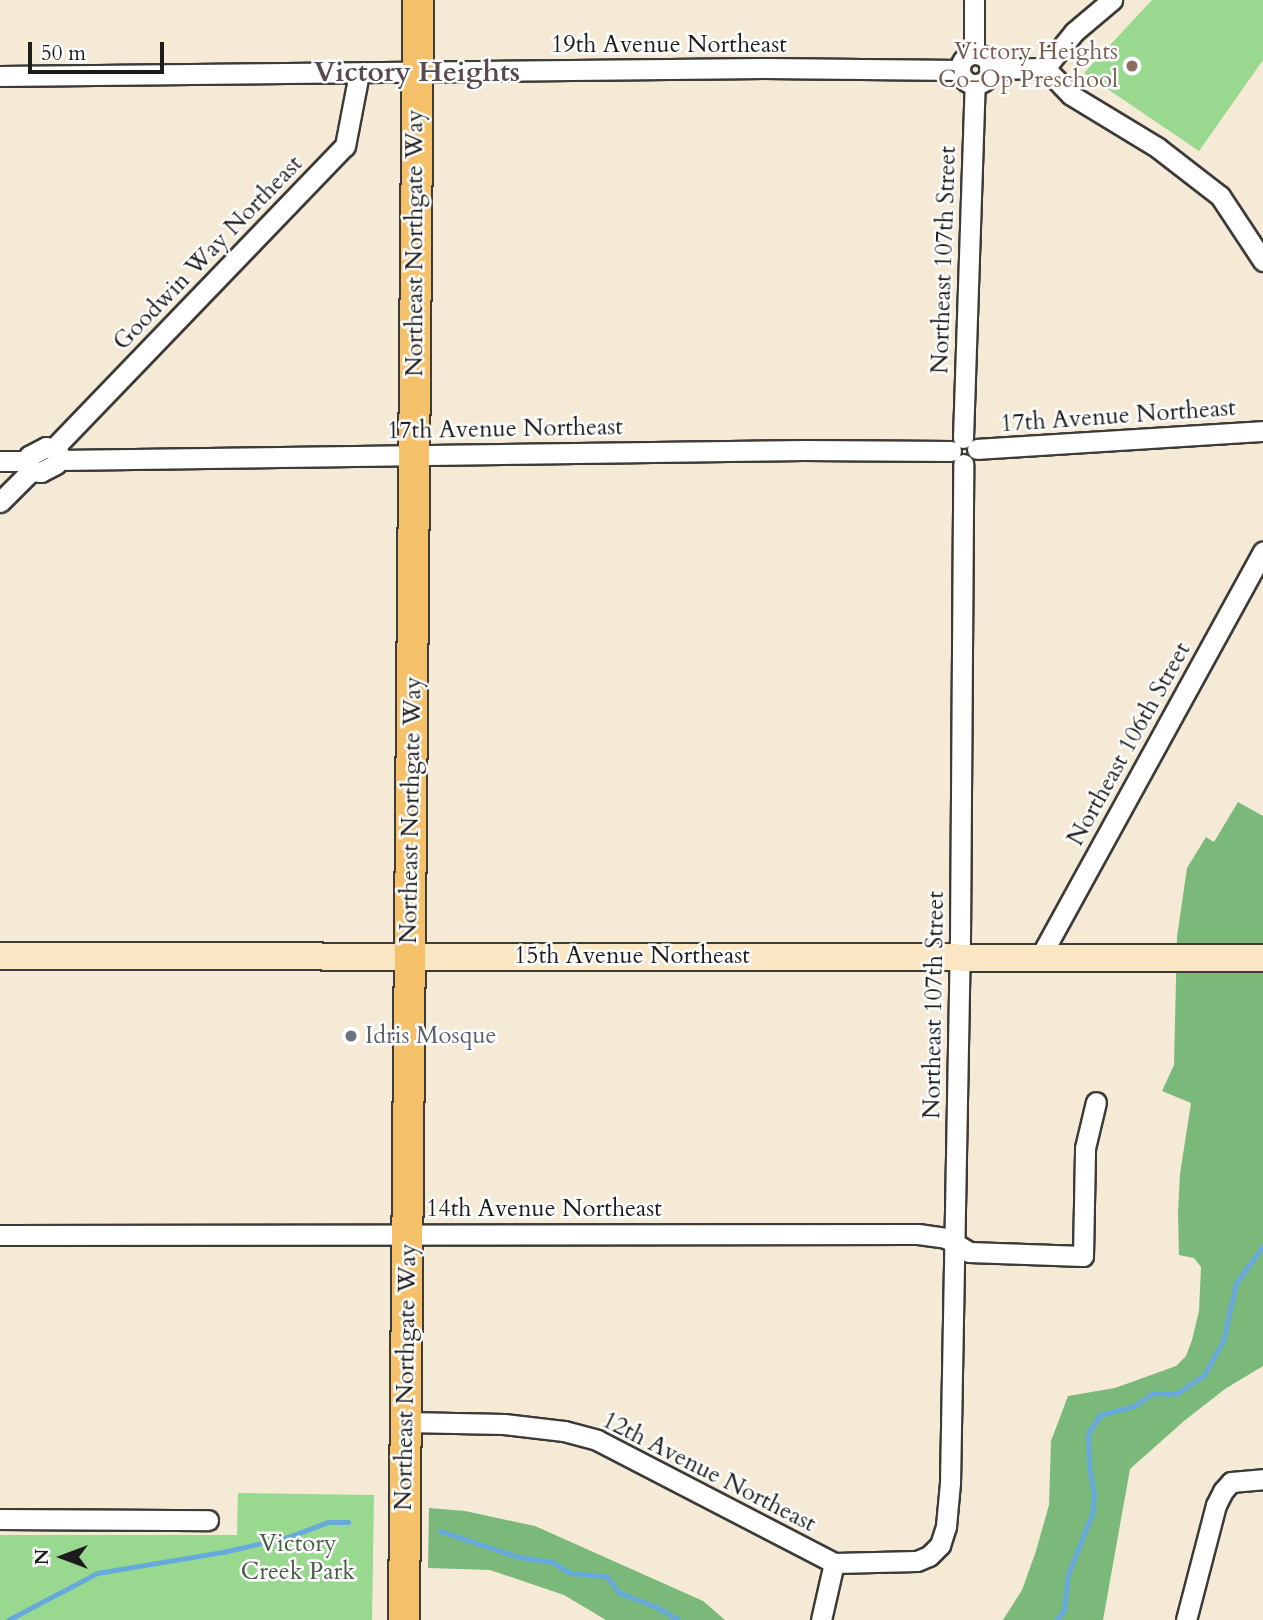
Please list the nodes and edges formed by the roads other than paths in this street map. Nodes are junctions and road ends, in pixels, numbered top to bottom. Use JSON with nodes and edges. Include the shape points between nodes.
{"nodes":[{"id":1,"x":418,"y":0,"type":"edge"},
{"id":2,"x":974,"y":0,"type":"edge"},
{"id":3,"x":1112,"y":0,"type":"edge"},
{"id":4,"x":974,"y":54,"type":"junction"},
{"id":5,"x":1045,"y":68,"type":"junction"},
{"id":6,"x":989,"y":69,"type":"junction"},
{"id":7,"x":960,"y":70,"type":"junction"},
{"id":8,"x":416,"y":72,"type":"junction"},
{"id":9,"x":359,"y":73,"type":"junction"},
{"id":10,"x":0,"y":76,"type":"edge"},
{"id":11,"x":975,"y":84,"type":"junction"},
{"id":12,"x":1263,"y":261,"type":"edge"},
{"id":13,"x":1263,"y":431,"type":"edge"},
{"id":14,"x":964,"y":451,"type":"junction"},
{"id":15,"x":56,"y":454,"type":"junction"},
{"id":16,"x":414,"y":456,"type":"junction"},
{"id":17,"x":0,"y":461,"type":"edge"},
{"id":18,"x":29,"y":466,"type":"junction"},
{"id":19,"x":0,"y":502,"type":"edge"},
{"id":20,"x":1263,"y":552,"type":"edge"},
{"id":21,"x":0,"y":956,"type":"edge"},
{"id":22,"x":409,"y":956,"type":"junction"},
{"id":23,"x":960,"y":958,"type":"junction"},
{"id":24,"x":1263,"y":958,"type":"edge"},
{"id":25,"x":1039,"y":959,"type":"junction"},
{"id":26,"x":1096,"y":1102,"type":"dead end"},
{"id":27,"x":408,"y":1233,"type":"junction"},
{"id":28,"x":0,"y":1235,"type":"edge"},
{"id":29,"x":955,"y":1243,"type":"junction"},
{"id":30,"x":406,"y":1422,"type":"junction"},
{"id":31,"x":1263,"y":1479,"type":"edge"},
{"id":32,"x":0,"y":1519,"type":"edge"},
{"id":33,"x":208,"y":1520,"type":"dead end"},
{"id":34,"x":940,"y":1545,"type":"joint"},
{"id":35,"x":834,"y":1563,"type":"junction"},
{"id":36,"x":404,"y":1620,"type":"edge"},
{"id":37,"x":821,"y":1620,"type":"edge"},
{"id":38,"x":1186,"y":1620,"type":"edge"}],
"edges":[{"from":1,"to":8,"type":"main road","name":"Northeast Northgate Way"},
{"from":2,"to":4,"type":"street"},
{"from":3,"to":5,"type":"street","via":[[1074,32]]},
{"from":4,"to":6,"type":"street","via":[[985,58]]},
{"from":4,"to":7,"type":"street","via":[[963,59]]},
{"from":5,"to":6,"type":"street"},
{"from":5,"to":12,"type":"street","via":[[1072,95],[1158,148],[1220,196]]},
{"from":6,"to":11,"type":"street","via":[[984,81]]},
{"from":7,"to":8,"type":"street","name":"19th Avenue Northeast"},
{"from":7,"to":11,"type":"street","via":[[965,80]]},
{"from":8,"to":9,"type":"street","name":"19th Avenue Northeast"},
{"from":8,"to":16,"type":"main road","name":"Northeast Northgate Way"},
{"from":9,"to":10,"type":"street","name":"19th Avenue Northeast"},
{"from":9,"to":15,"type":"street","name":"Goodwin Way Northeast","via":[[345,146]]},
{"from":11,"to":14,"type":"street","name":"Northeast 107th Street"},
{"from":13,"to":14,"type":"street","name":"17th Avenue Northeast"},
{"from":14,"to":16,"type":"street","name":"17th Avenue Northeast"},
{"from":14,"to":23,"type":"street","name":"Northeast 107th Street"},
{"from":15,"to":16,"type":"street","name":"17th Avenue Northeast"},
{"from":15,"to":18,"type":"street","via":[[46,446],[37,450]]},
{"from":16,"to":22,"type":"main road","name":"Northeast Northgate Way"},
{"from":17,"to":18,"type":"street"},
{"from":18,"to":19,"type":"street"},
{"from":20,"to":25,"type":"street","name":"Northeast 106th Street"},
{"from":21,"to":22,"type":"street","name":"15th Avenue Northeast"},
{"from":22,"to":23,"type":"street","name":"15th Avenue Northeast"},
{"from":22,"to":27,"type":"main road","name":"Northeast Northgate Way"},
{"from":23,"to":25,"type":"street","name":"15th Avenue Northeast"},
{"from":23,"to":29,"type":"street","name":"Northeast 107th Street"},
{"from":24,"to":25,"type":"street","name":"15th Avenue Northeast"},
{"from":26,"to":29,"type":"street","name":"14th Avenue Northeast","via":[[1085,1148],[1083,1256],[969,1252]]},
{"from":27,"to":28,"type":"street","name":"14th Avenue Northeast"},
{"from":27,"to":29,"type":"street","name":"14th Avenue Northeast","via":[[935,1234]]},
{"from":27,"to":30,"type":"main road","name":"Northeast Northgate Way"},
{"from":29,"to":34,"type":"street","name":"Northeast 107th Street","via":[[950,1483]]},
{"from":30,"to":35,"type":"street","name":"12th Avenue Northeast","via":[[516,1425],[597,1440]]},
{"from":30,"to":36,"type":"main road","name":"Northeast Northgate Way"},
{"from":31,"to":38,"type":"street","via":[[1231,1482],[1216,1505]]},
{"from":32,"to":33,"type":"street"},
{"from":34,"to":35,"type":"street","name":"12th Avenue Northeast","via":[[917,1561]]},
{"from":35,"to":37,"type":"street"}]}
